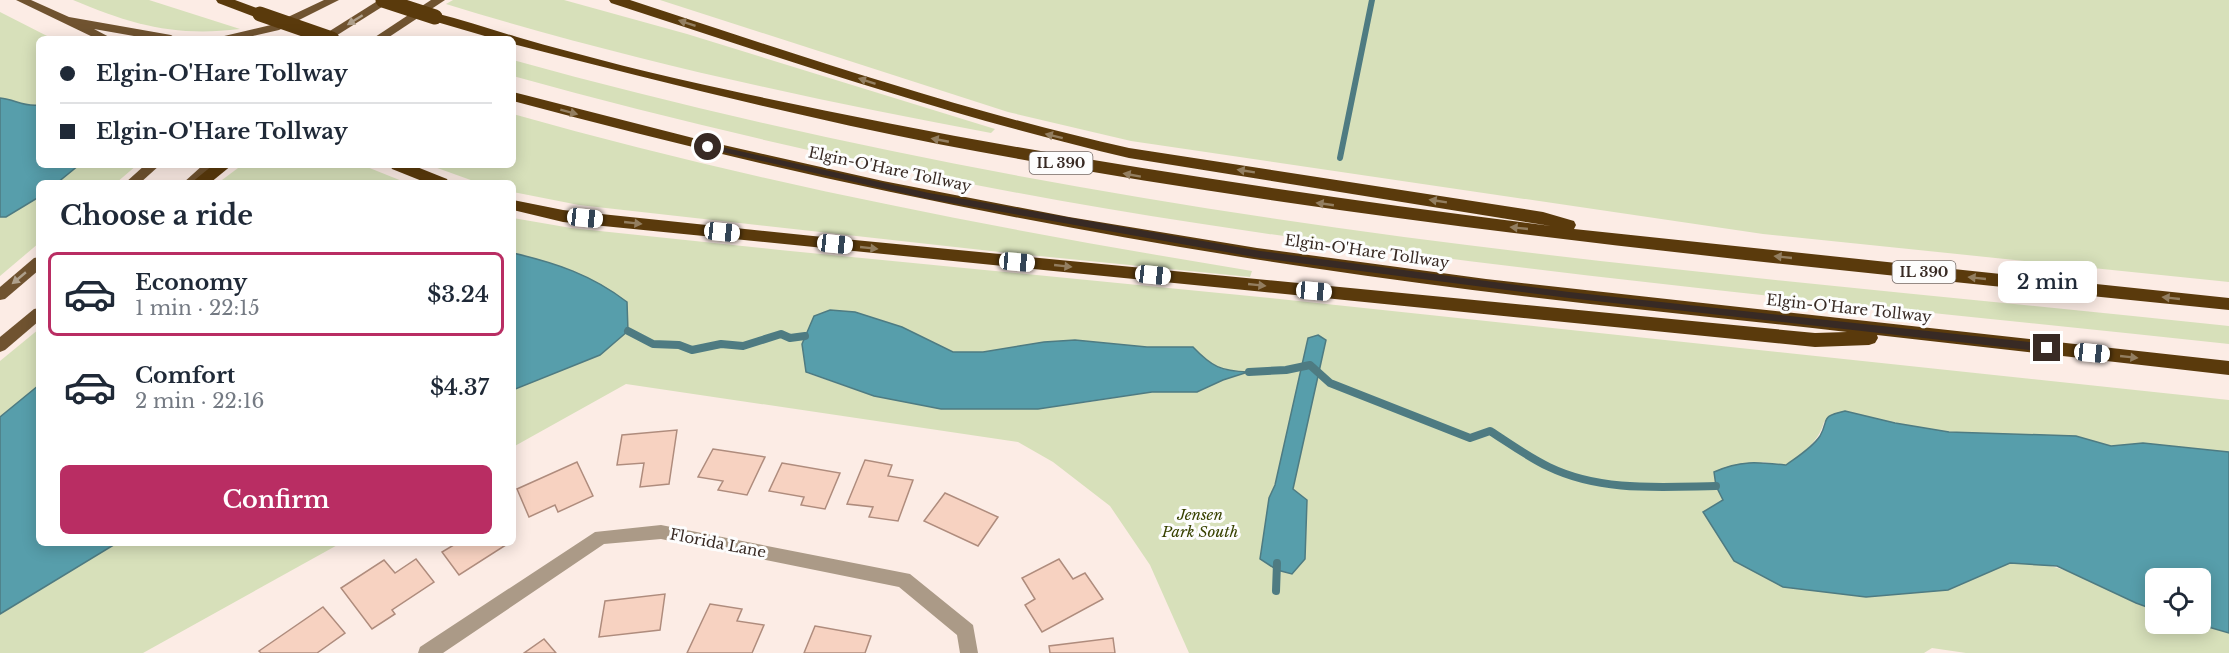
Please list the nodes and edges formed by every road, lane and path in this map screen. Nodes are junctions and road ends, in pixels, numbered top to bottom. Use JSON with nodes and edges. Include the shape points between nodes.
{"nodes":[{"id":1,"x":22,"y":0,"type":"edge"},
{"id":2,"x":223,"y":0,"type":"edge"},
{"id":3,"x":333,"y":0,"type":"edge"},
{"id":4,"x":385,"y":0,"type":"edge"},
{"id":5,"x":439,"y":0,"type":"edge"},
{"id":6,"x":616,"y":0,"type":"edge"},
{"id":7,"x":65,"y":20,"type":"junction"},
{"id":8,"x":100,"y":36,"type":"edge"},
{"id":9,"x":154,"y":36,"type":"edge"},
{"id":10,"x":238,"y":36,"type":"edge"},
{"id":11,"x":323,"y":36,"type":"edge"},
{"id":12,"x":328,"y":36,"type":"edge"},
{"id":13,"x":383,"y":36,"type":"edge"},
{"id":14,"x":502,"y":36,"type":"edge"},
{"id":15,"x":516,"y":40,"type":"edge"},
{"id":16,"x":516,"y":97,"type":"edge"},
{"id":17,"x":150,"y":168,"type":"edge"},
{"id":18,"x":208,"y":168,"type":"edge"},
{"id":19,"x":220,"y":168,"type":"edge"},
{"id":20,"x":405,"y":168,"type":"edge"},
{"id":21,"x":136,"y":180,"type":"edge"},
{"id":22,"x":194,"y":180,"type":"edge"},
{"id":23,"x":203,"y":180,"type":"edge"},
{"id":24,"x":434,"y":180,"type":"edge"},
{"id":25,"x":516,"y":206,"type":"edge"},
{"id":26,"x":1618,"y":239,"type":"junction"},
{"id":27,"x":36,"y":265,"type":"edge"},
{"id":28,"x":0,"y":295,"type":"edge"},
{"id":29,"x":2229,"y":304,"type":"edge"},
{"id":30,"x":36,"y":316,"type":"edge"},
{"id":31,"x":1933,"y":335,"type":"junction"},
{"id":32,"x":0,"y":346,"type":"edge"},
{"id":33,"x":2229,"y":368,"type":"edge"},
{"id":34,"x":427,"y":653,"type":"edge"},
{"id":35,"x":969,"y":653,"type":"edge"}],
"edges":[{"from":1,"to":7,"type":"main road"},
{"from":2,"to":11,"type":"highway","bridge":true},
{"from":3,"to":10,"type":"main road","via":[[275,28]]},
{"from":4,"to":12,"type":"main road","one_way":true},
{"from":4,"to":14,"type":"highway","number":"IL 390","bridge":true},
{"from":5,"to":13,"type":"main road"},
{"from":26,"to":6,"type":"highway","one_way":true,"via":[[1543,218],[1129,153],[1064,139],[975,116]]},
{"from":7,"to":8,"type":"main road"},
{"from":7,"to":9,"type":"main road"},
{"from":26,"to":15,"type":"highway","number":"IL 390","one_way":true,"via":[[1325,204],[996,152],[710,90]]},
{"from":16,"to":31,"type":"highway","name":"Elgin-O'Hare Tollway","one_way":true,"via":[[763,160],[908,192],[1260,255]]},
{"from":17,"to":21,"type":"main road"},
{"from":18,"to":22,"type":"main road"},
{"from":19,"to":23,"type":"highway"},
{"from":20,"to":24,"type":"highway"},
{"from":25,"to":31,"type":"highway","one_way":true,"via":[[563,216],[813,242],[1815,340]]},
{"from":29,"to":26,"type":"highway","number":"IL 390","one_way":true},
{"from":27,"to":28,"type":"main road","one_way":true},
{"from":30,"to":32,"type":"main road"},
{"from":31,"to":33,"type":"highway","name":"Elgin-O'Hare Tollway","one_way":true},
{"from":34,"to":35,"type":"street","name":"Florida Lane","via":[[601,537],[662,532],[904,580],[966,631]]}]}
